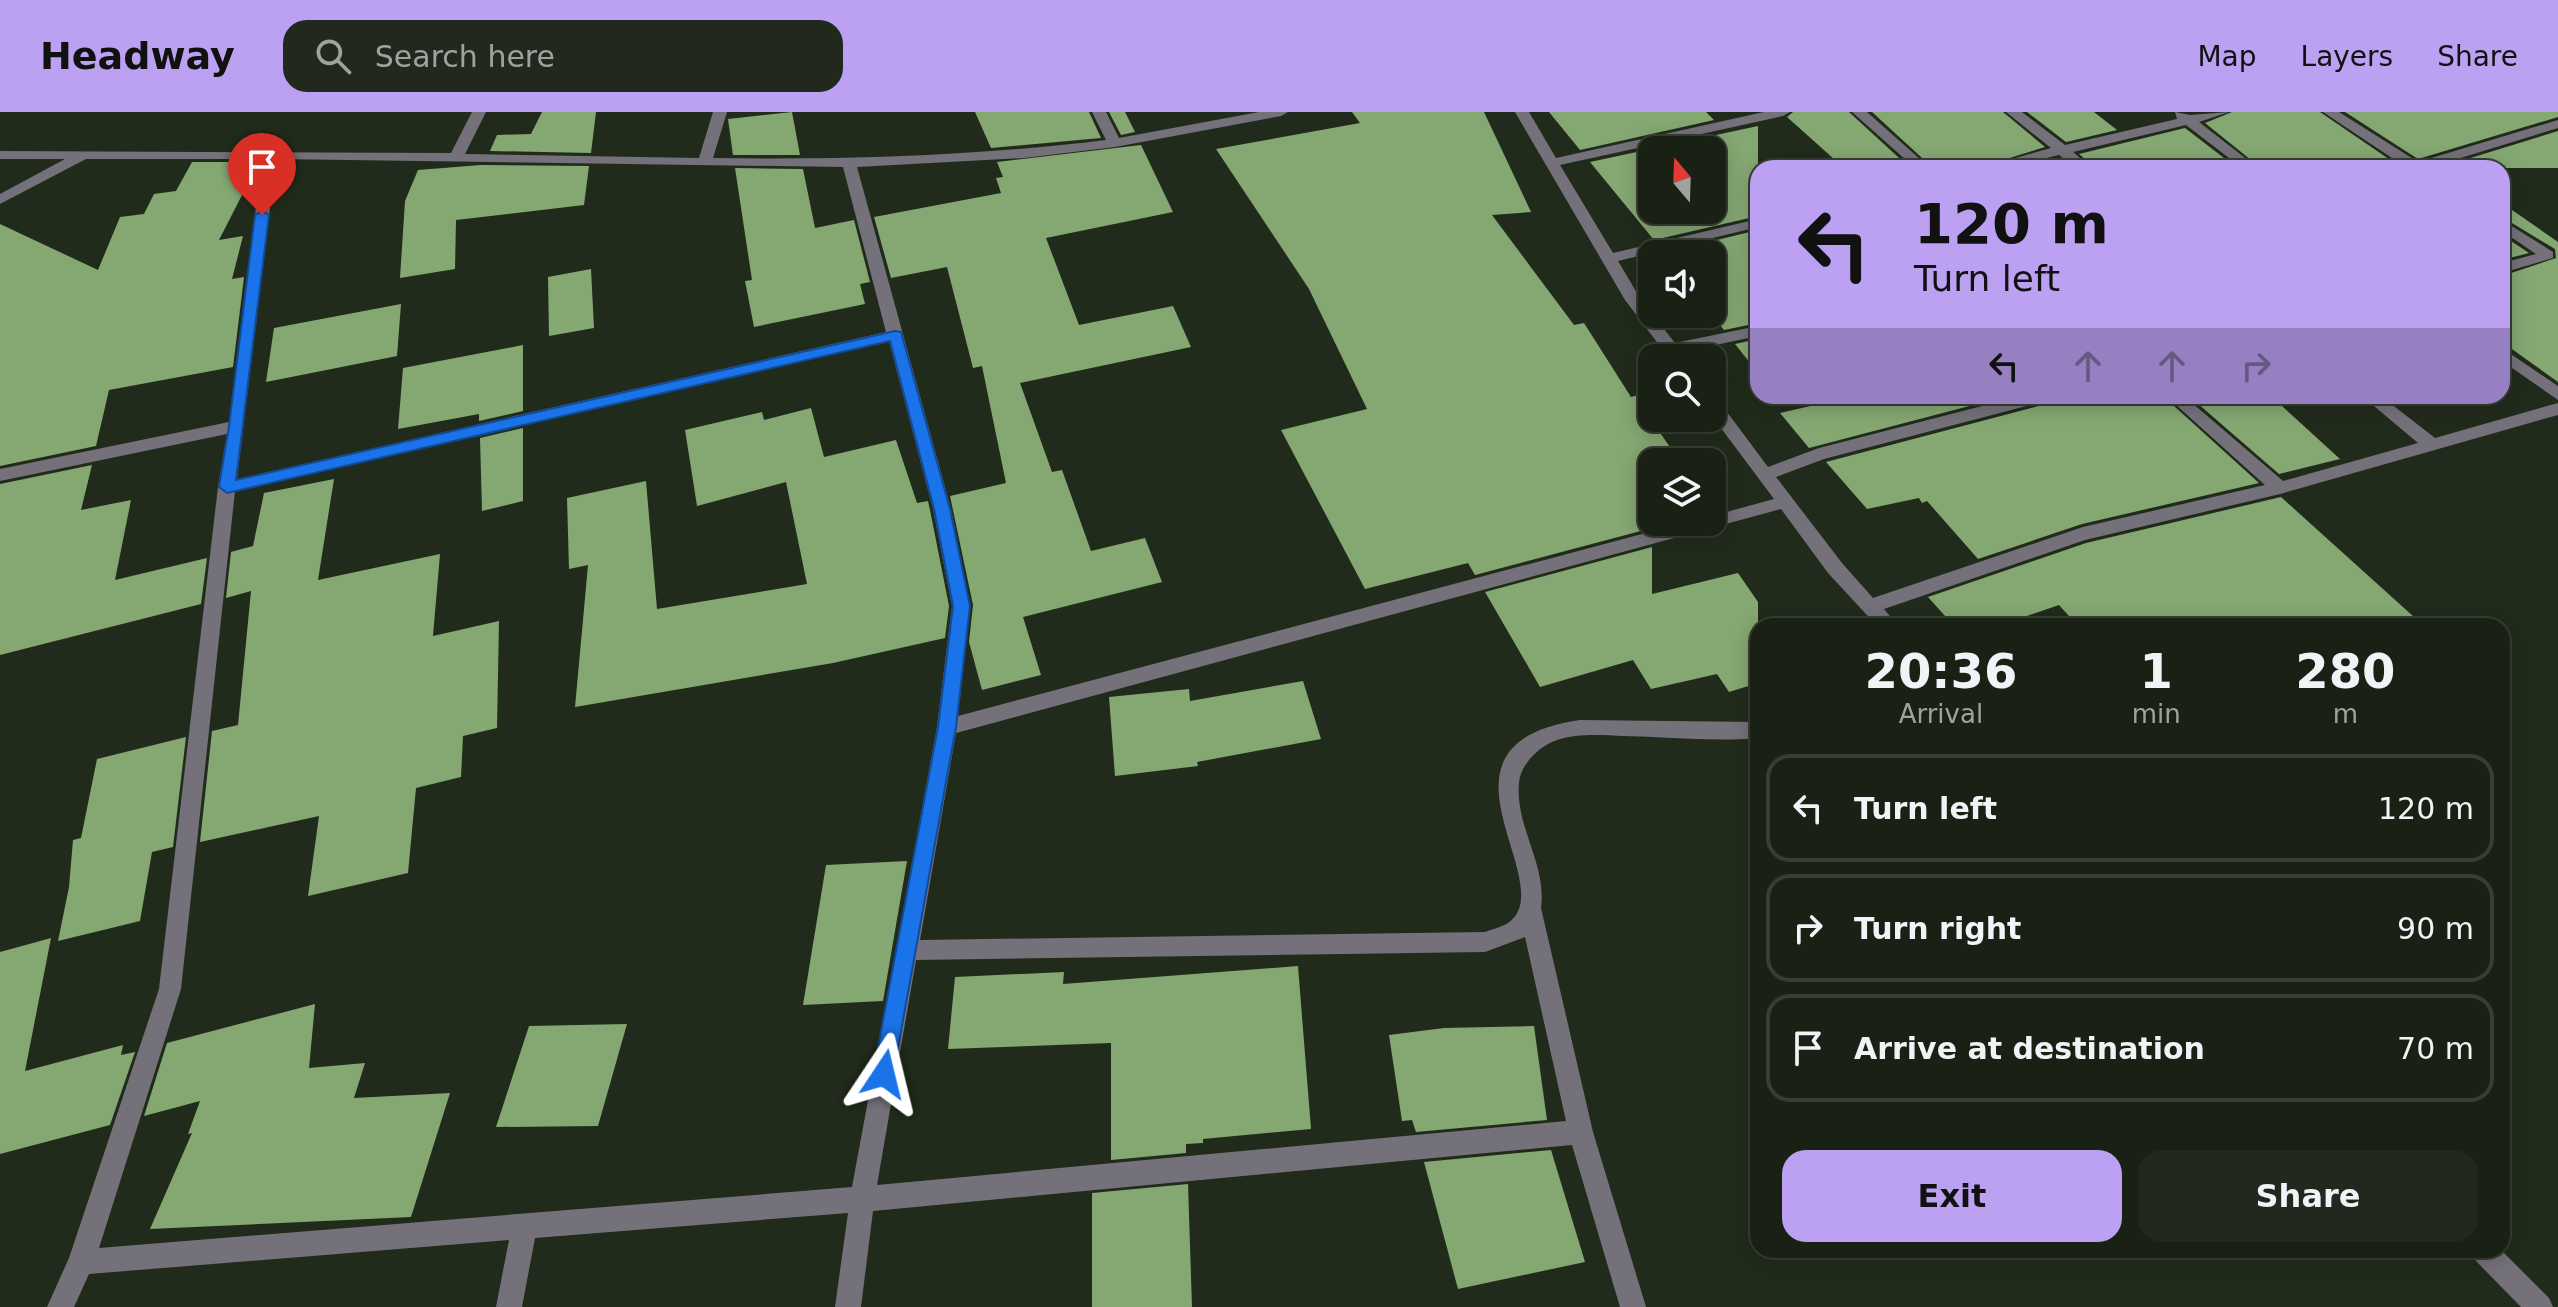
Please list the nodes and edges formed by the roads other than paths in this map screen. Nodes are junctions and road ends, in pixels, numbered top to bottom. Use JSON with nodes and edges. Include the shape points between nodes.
{"nodes":[{"id":1,"x":479,"y":112,"type":"edge"},
{"id":2,"x":720,"y":112,"type":"edge"},
{"id":3,"x":1099,"y":112,"type":"edge"},
{"id":4,"x":1281,"y":112,"type":"edge"},
{"id":5,"x":1522,"y":112,"type":"edge"},
{"id":6,"x":1783,"y":112,"type":"edge"},
{"id":7,"x":1859,"y":112,"type":"edge"},
{"id":8,"x":2013,"y":112,"type":"edge"},
{"id":9,"x":2222,"y":112,"type":"edge"},
{"id":10,"x":2330,"y":112,"type":"edge"},
{"id":11,"x":2182,"y":116,"type":"edge"},
{"id":12,"x":2558,"y":124,"type":"edge"},
{"id":13,"x":1115,"y":143,"type":"junction"},
{"id":14,"x":2061,"y":150,"type":"junction"},
{"id":15,"x":86,"y":154,"type":"junction"},
{"id":16,"x":0,"y":155,"type":"edge"},
{"id":17,"x":269,"y":155,"type":"junction"},
{"id":18,"x":456,"y":157,"type":"junction"},
{"id":19,"x":1914,"y":160,"type":"edge"},
{"id":20,"x":2020,"y":160,"type":"edge"},
{"id":21,"x":2074,"y":160,"type":"edge"},
{"id":22,"x":2240,"y":160,"type":"edge"},
{"id":23,"x":2404,"y":160,"type":"edge"},
{"id":24,"x":2442,"y":160,"type":"edge"},
{"id":25,"x":705,"y":162,"type":"junction"},
{"id":26,"x":849,"y":163,"type":"junction"},
{"id":27,"x":1551,"y":163,"type":"junction"},
{"id":28,"x":0,"y":200,"type":"edge"},
{"id":29,"x":1750,"y":225,"type":"edge"},
{"id":30,"x":2510,"y":229,"type":"edge"},
{"id":31,"x":2553,"y":258,"type":"edge"},
{"id":32,"x":1608,"y":259,"type":"junction"},
{"id":33,"x":2510,"y":266,"type":"edge"},
{"id":34,"x":1750,"y":333,"type":"edge"},
{"id":35,"x":895,"y":335,"type":"junction"},
{"id":36,"x":1668,"y":344,"type":"edge"},
{"id":37,"x":1709,"y":344,"type":"edge"},
{"id":38,"x":2510,"y":359,"type":"edge"},
{"id":39,"x":2558,"y":394,"type":"edge"},
{"id":40,"x":2012,"y":404,"type":"edge"},
{"id":41,"x":2183,"y":404,"type":"edge"},
{"id":42,"x":2380,"y":404,"type":"edge"},
{"id":43,"x":2558,"y":409,"type":"edge"},
{"id":44,"x":1726,"y":423,"type":"edge"},
{"id":45,"x":237,"y":426,"type":"junction"},
{"id":46,"x":2431,"y":444,"type":"junction"},
{"id":47,"x":0,"y":475,"type":"edge"},
{"id":48,"x":1764,"y":475,"type":"junction"},
{"id":49,"x":227,"y":487,"type":"junction"},
{"id":50,"x":2280,"y":488,"type":"junction"},
{"id":51,"x":1785,"y":502,"type":"junction"},
{"id":52,"x":1726,"y":518,"type":"edge"},
{"id":53,"x":1660,"y":536,"type":"edge"},
{"id":54,"x":1870,"y":606,"type":"junction"},
{"id":55,"x":1881,"y":618,"type":"edge"},
{"id":56,"x":947,"y":727,"type":"junction"},
{"id":57,"x":1750,"y":730,"type":"edge"},
{"id":58,"x":1530,"y":908,"type":"junction"},
{"id":59,"x":907,"y":950,"type":"junction"},
{"id":60,"x":1581,"y":1132,"type":"junction"},
{"id":61,"x":862,"y":1199,"type":"junction"},
{"id":62,"x":524,"y":1226,"type":"junction"},
{"id":63,"x":2491,"y":1258,"type":"edge"},
{"id":64,"x":81,"y":1262,"type":"junction"},
{"id":65,"x":60,"y":1307,"type":"edge"},
{"id":66,"x":509,"y":1307,"type":"edge"},
{"id":67,"x":848,"y":1307,"type":"edge"},
{"id":68,"x":1633,"y":1307,"type":"edge"},
{"id":69,"x":2540,"y":1307,"type":"edge"}],
"edges":[{"from":1,"to":18,"type":"street"},
{"from":2,"to":25,"type":"street"},
{"from":3,"to":13,"type":"street"},
{"from":4,"to":13,"type":"street"},
{"from":5,"to":27,"type":"street"},
{"from":6,"to":27,"type":"street"},
{"from":7,"to":19,"type":"street"},
{"from":8,"to":14,"type":"street"},
{"from":9,"to":11,"type":"street"},
{"from":10,"to":23,"type":"street"},
{"from":11,"to":14,"type":"street"},
{"from":11,"to":22,"type":"street"},
{"from":12,"to":24,"type":"street"},
{"from":13,"to":26,"type":"street","via":[[1024,154]]},
{"from":14,"to":20,"type":"street"},
{"from":14,"to":21,"type":"street"},
{"from":15,"to":16,"type":"street"},
{"from":15,"to":17,"type":"street"},
{"from":15,"to":28,"type":"street"},
{"from":17,"to":18,"type":"street"},
{"from":17,"to":45,"type":"street"},
{"from":18,"to":25,"type":"street"},
{"from":25,"to":26,"type":"street"},
{"from":26,"to":35,"type":"street"},
{"from":27,"to":32,"type":"street"},
{"from":29,"to":32,"type":"street"},
{"from":30,"to":31,"type":"street"},
{"from":31,"to":33,"type":"street"},
{"from":32,"to":36,"type":"street"},
{"from":34,"to":37,"type":"street"},
{"from":35,"to":49,"type":"street"},
{"from":35,"to":56,"type":"street","via":[[942,509],[961,606]]},
{"from":38,"to":39,"type":"street"},
{"from":40,"to":48,"type":"street","via":[[1819,454]]},
{"from":41,"to":50,"type":"street"},
{"from":42,"to":46,"type":"street"},
{"from":43,"to":46,"type":"street"},
{"from":44,"to":48,"type":"street"},
{"from":45,"to":47,"type":"street"},
{"from":45,"to":49,"type":"street"},
{"from":46,"to":50,"type":"street"},
{"from":48,"to":51,"type":"street"},
{"from":49,"to":64,"type":"street","via":[[170,989]]},
{"from":50,"to":54,"type":"street","via":[[2083,534]]},
{"from":51,"to":52,"type":"street"},
{"from":51,"to":54,"type":"street"},
{"from":53,"to":56,"type":"street"},
{"from":54,"to":55,"type":"street"},
{"from":56,"to":59,"type":"street"},
{"from":57,"to":58,"type":"street","via":[[1682,732],[1599,725],[1543,736],[1514,764],[1507,795],[1529,876]]},
{"from":58,"to":59,"type":"street","via":[[1517,930],[1485,942]]},
{"from":58,"to":60,"type":"street"},
{"from":59,"to":61,"type":"street"},
{"from":60,"to":61,"type":"street"},
{"from":60,"to":68,"type":"street"},
{"from":61,"to":62,"type":"street"},
{"from":61,"to":67,"type":"street"},
{"from":62,"to":64,"type":"street"},
{"from":62,"to":66,"type":"street"},
{"from":63,"to":69,"type":"street"},
{"from":64,"to":65,"type":"street"}]}
